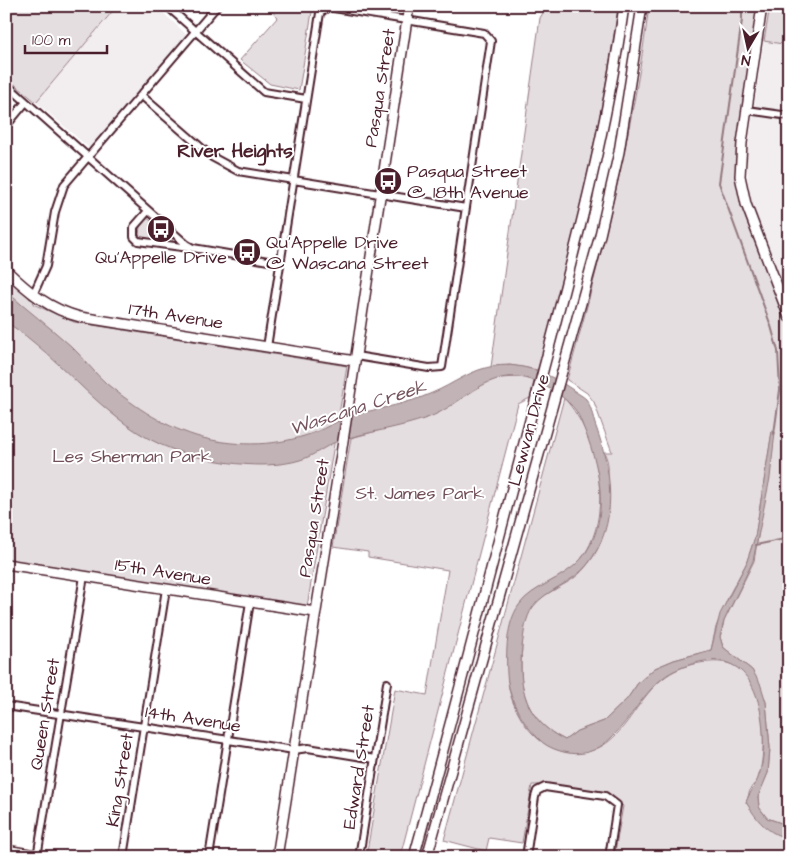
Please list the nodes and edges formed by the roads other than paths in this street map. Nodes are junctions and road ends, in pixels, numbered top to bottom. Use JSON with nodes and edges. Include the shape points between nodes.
{"nodes":[{"id":1,"x":167,"y":6,"type":"edge"},
{"id":2,"x":217,"y":6,"type":"edge"},
{"id":3,"x":409,"y":6,"type":"edge"},
{"id":4,"x":624,"y":6,"type":"edge"},
{"id":5,"x":642,"y":6,"type":"edge"},
{"id":6,"x":762,"y":6,"type":"edge"},
{"id":7,"x":328,"y":7,"type":"edge"},
{"id":8,"x":408,"y":20,"type":"junction"},
{"id":9,"x":197,"y":32,"type":"junction"},
{"id":10,"x":6,"y":84,"type":"edge"},
{"id":11,"x":142,"y":96,"type":"junction"},
{"id":12,"x":306,"y":99,"type":"junction"},
{"id":13,"x":26,"y":102,"type":"junction"},
{"id":14,"x":747,"y":110,"type":"junction"},
{"id":15,"x":789,"y":116,"type":"edge"},
{"id":16,"x":6,"y":126,"type":"edge"},
{"id":17,"x":88,"y":157,"type":"junction"},
{"id":18,"x":293,"y":180,"type":"junction"},
{"id":19,"x":380,"y":194,"type":"junction"},
{"id":20,"x":466,"y":208,"type":"junction"},
{"id":21,"x":148,"y":211,"type":"junction"},
{"id":22,"x":193,"y":248,"type":"junction"},
{"id":23,"x":280,"y":263,"type":"junction"},
{"id":24,"x":6,"y":270,"type":"edge"},
{"id":25,"x":33,"y":295,"type":"junction"},
{"id":26,"x":789,"y":317,"type":"edge"},
{"id":27,"x":267,"y":347,"type":"junction"},
{"id":28,"x":355,"y":359,"type":"junction"},
{"id":29,"x":6,"y":564,"type":"edge"},
{"id":30,"x":84,"y":576,"type":"junction"},
{"id":31,"x":166,"y":589,"type":"junction"},
{"id":32,"x":250,"y":602,"type":"junction"},
{"id":33,"x":315,"y":612,"type":"junction"},
{"id":34,"x":387,"y":682,"type":"dead end"},
{"id":35,"x":6,"y":706,"type":"edge"},
{"id":36,"x":60,"y":714,"type":"junction"},
{"id":37,"x":144,"y":727,"type":"junction"},
{"id":38,"x":227,"y":740,"type":"junction"},
{"id":39,"x":294,"y":750,"type":"junction"},
{"id":40,"x":375,"y":759,"type":"junction"},
{"id":41,"x":6,"y":850,"type":"edge"},
{"id":42,"x":40,"y":856,"type":"edge"},
{"id":43,"x":123,"y":857,"type":"edge"},
{"id":44,"x":209,"y":857,"type":"edge"},
{"id":45,"x":277,"y":857,"type":"edge"},
{"id":46,"x":360,"y":857,"type":"edge"},
{"id":47,"x":414,"y":857,"type":"edge"},
{"id":48,"x":427,"y":857,"type":"edge"},
{"id":49,"x":526,"y":857,"type":"edge"},
{"id":50,"x":609,"y":857,"type":"edge"}],
"edges":[{"from":1,"to":9,"type":"street"},
{"from":2,"to":9,"type":"street"},
{"from":3,"to":8,"type":"street","name":"Pasqua Street"},
{"from":4,"to":47,"type":"street","name":"Lewvan Drive","via":[[599,156]]},
{"from":5,"to":48,"type":"street","name":"Lewvan Drive","via":[[617,160],[600,235]]},
{"from":6,"to":14,"type":"street"},
{"from":7,"to":8,"type":"street"},
{"from":7,"to":12,"type":"street","via":[[320,13]]},
{"from":8,"to":19,"type":"street","name":"Pasqua Street"},
{"from":8,"to":20,"type":"street","via":[[484,32],[491,42]]},
{"from":9,"to":11,"type":"street"},
{"from":9,"to":12,"type":"street","via":[[264,92]]},
{"from":10,"to":13,"type":"street"},
{"from":11,"to":17,"type":"street"},
{"from":11,"to":18,"type":"street","via":[[212,157],[238,171]]},
{"from":12,"to":18,"type":"street"},
{"from":13,"to":16,"type":"street"},
{"from":13,"to":17,"type":"street"},
{"from":14,"to":15,"type":"street"},
{"from":14,"to":26,"type":"street","via":[[740,160],[743,191]]},
{"from":17,"to":21,"type":"street"},
{"from":17,"to":25,"type":"street","via":[[59,195],[46,266]]},
{"from":18,"to":19,"type":"street"},
{"from":18,"to":23,"type":"street"},
{"from":19,"to":20,"type":"street"},
{"from":19,"to":28,"type":"street","name":"Pasqua Street"},
{"from":20,"to":28,"type":"street","name":"17th Avenue","via":[[442,367]]},
{"from":21,"to":22,"type":"street"},
{"from":21,"to":22,"type":"street","via":[[134,227],[134,237],[138,241]]},
{"from":22,"to":23,"type":"street"},
{"from":23,"to":27,"type":"street"},
{"from":24,"to":25,"type":"street","name":"17th Avenue"},
{"from":25,"to":27,"type":"street","name":"17th Avenue","via":[[52,308],[80,317]]},
{"from":27,"to":28,"type":"street","name":"17th Avenue"},
{"from":28,"to":33,"type":"street","name":"Pasqua Street"},
{"from":29,"to":30,"type":"street","name":"15th Avenue"},
{"from":30,"to":31,"type":"street","name":"15th Avenue"},
{"from":30,"to":36,"type":"street","name":"Queen Street"},
{"from":31,"to":32,"type":"street","name":"15th Avenue"},
{"from":31,"to":37,"type":"street","name":"King Street"},
{"from":32,"to":33,"type":"street","name":"15th Avenue"},
{"from":32,"to":38,"type":"street"},
{"from":33,"to":39,"type":"street","name":"Pasqua Street"},
{"from":34,"to":40,"type":"street","name":"Edward Street"},
{"from":35,"to":36,"type":"street","name":"14th Avenue"},
{"from":36,"to":37,"type":"street","name":"14th Avenue"},
{"from":36,"to":42,"type":"street","name":"Queen Street"},
{"from":37,"to":38,"type":"street","name":"14th Avenue"},
{"from":37,"to":43,"type":"street","name":"King Street"},
{"from":38,"to":39,"type":"street","name":"14th Avenue"},
{"from":38,"to":44,"type":"street"},
{"from":39,"to":40,"type":"street","name":"14th Avenue","via":[[308,748]]},
{"from":39,"to":45,"type":"street","name":"Pasqua Street"},
{"from":40,"to":46,"type":"street","name":"Edward Street"},
{"from":41,"to":42,"type":"street"},
{"from":49,"to":50,"type":"street","via":[[535,797],[537,791],[546,788],[605,796],[617,805]]}]}
